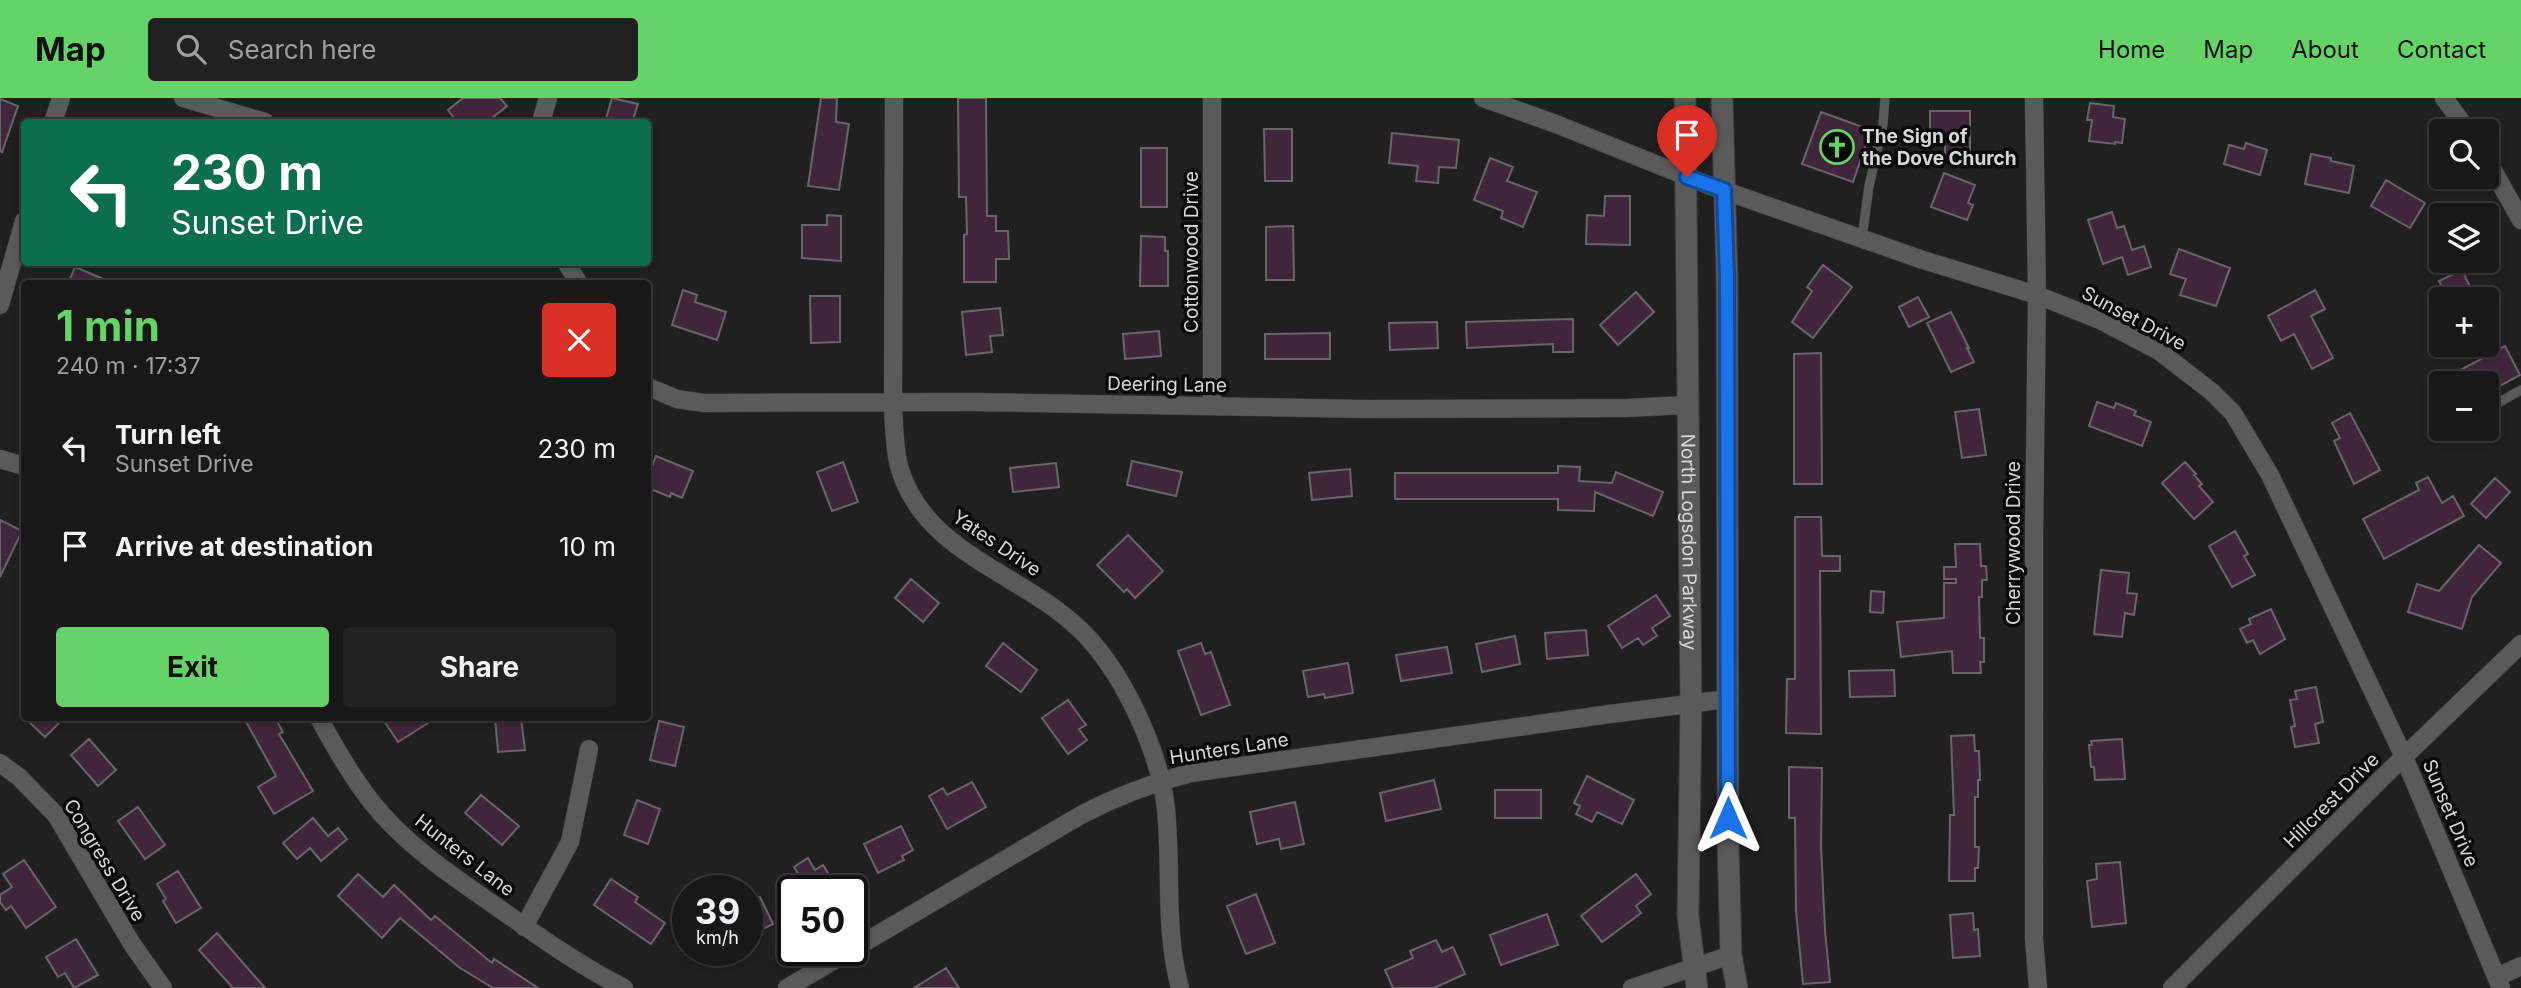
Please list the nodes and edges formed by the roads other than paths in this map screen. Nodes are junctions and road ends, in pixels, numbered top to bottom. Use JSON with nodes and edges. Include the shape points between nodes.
{"nodes":[{"id":1,"x":61,"y":98,"type":"edge"},
{"id":2,"x":183,"y":98,"type":"edge"},
{"id":3,"x":548,"y":98,"type":"edge"},
{"id":4,"x":894,"y":98,"type":"edge"},
{"id":5,"x":1212,"y":98,"type":"edge"},
{"id":6,"x":1483,"y":98,"type":"edge"},
{"id":7,"x":1685,"y":98,"type":"edge"},
{"id":8,"x":1722,"y":98,"type":"edge"},
{"id":9,"x":1885,"y":98,"type":"edge"},
{"id":10,"x":2034,"y":98,"type":"edge"},
{"id":11,"x":2444,"y":98,"type":"edge"},
{"id":12,"x":54,"y":119,"type":"edge"},
{"id":13,"x":255,"y":119,"type":"edge"},
{"id":14,"x":542,"y":119,"type":"edge"},
{"id":15,"x":2459,"y":119,"type":"edge"},
{"id":16,"x":1687,"y":177,"type":"junction"},
{"id":17,"x":2499,"y":181,"type":"edge"},
{"id":18,"x":1724,"y":190,"type":"junction"},
{"id":19,"x":2521,"y":220,"type":"edge"},
{"id":20,"x":21,"y":232,"type":"edge"},
{"id":21,"x":1862,"y":238,"type":"junction"},
{"id":22,"x":2037,"y":295,"type":"junction"},
{"id":23,"x":0,"y":305,"type":"edge"},
{"id":24,"x":651,"y":388,"type":"edge"},
{"id":25,"x":2521,"y":390,"type":"edge"},
{"id":26,"x":2499,"y":402,"type":"edge"},
{"id":27,"x":892,"y":403,"type":"junction"},
{"id":28,"x":1687,"y":405,"type":"junction"},
{"id":29,"x":1212,"y":406,"type":"junction"},
{"id":30,"x":0,"y":460,"type":"edge"},
{"id":31,"x":21,"y":465,"type":"edge"},
{"id":32,"x":2521,"y":644,"type":"edge"},
{"id":33,"x":1727,"y":699,"type":"junction"},
{"id":34,"x":1691,"y":705,"type":"junction"},
{"id":35,"x":321,"y":721,"type":"edge"},
{"id":36,"x":589,"y":749,"type":"dead end"},
{"id":37,"x":2404,"y":757,"type":"junction"},
{"id":38,"x":0,"y":763,"type":"edge"},
{"id":39,"x":1161,"y":780,"type":"junction"},
{"id":40,"x":524,"y":927,"type":"junction"},
{"id":41,"x":1731,"y":955,"type":"junction"},
{"id":42,"x":2521,"y":966,"type":"edge"},
{"id":43,"x":1695,"y":977,"type":"edge"},
{"id":44,"x":2499,"y":983,"type":"edge"},
{"id":45,"x":163,"y":988,"type":"edge"},
{"id":46,"x":624,"y":988,"type":"edge"},
{"id":47,"x":787,"y":988,"type":"edge"},
{"id":48,"x":1180,"y":988,"type":"edge"},
{"id":49,"x":1632,"y":988,"type":"edge"},
{"id":50,"x":1737,"y":988,"type":"edge"},
{"id":51,"x":2038,"y":988,"type":"edge"},
{"id":52,"x":2172,"y":988,"type":"edge"}],
"edges":[{"from":1,"to":12,"type":"street"},
{"from":2,"to":13,"type":"street"},
{"from":3,"to":14,"type":"street"},
{"from":4,"to":27,"type":"street","name":"Yates Drive"},
{"from":5,"to":29,"type":"street","name":"Cottonwood Drive"},
{"from":6,"to":16,"type":"street","name":"Sunset Drive"},
{"from":7,"to":16,"type":"main road","name":"North Logsdon Parkway"},
{"from":8,"to":18,"type":"main road","name":"North Logsdon Parkway"},
{"from":9,"to":21,"type":"lane"},
{"from":10,"to":22,"type":"street","name":"Cherrywood Drive"},
{"from":11,"to":15,"type":"street"},
{"from":16,"to":18,"type":"street","name":"Sunset Drive"},
{"from":16,"to":28,"type":"main road","name":"North Logsdon Parkway"},
{"from":17,"to":19,"type":"street"},
{"from":18,"to":21,"type":"street","name":"Sunset Drive"},
{"from":18,"to":33,"type":"main road","name":"North Logsdon Parkway"},
{"from":20,"to":23,"type":"street"},
{"from":21,"to":22,"type":"street","name":"Sunset Drive"},
{"from":22,"to":37,"type":"street","name":"Sunset Drive","via":[[2159,351],[2233,414],[2270,475]]},
{"from":22,"to":51,"type":"street","name":"Cherrywood Drive","via":[[2034,939]]},
{"from":24,"to":27,"type":"street","name":"Deering Lane","via":[[704,403]]},
{"from":25,"to":26,"type":"lane"},
{"from":27,"to":29,"type":"street","name":"Deering Lane"},
{"from":27,"to":39,"type":"street","name":"Yates Drive","via":[[900,468],[919,508],[949,540],[1041,597],[1091,640],[1137,717]]},
{"from":28,"to":29,"type":"street","name":"Deering Lane"},
{"from":28,"to":34,"type":"main road","name":"North Logsdon Parkway"},
{"from":30,"to":31,"type":"street"},
{"from":32,"to":37,"type":"street","name":"Hillcrest Drive"},
{"from":33,"to":34,"type":"street","name":"Hunters Lane"},
{"from":33,"to":41,"type":"main road","name":"North Logsdon Parkway"},
{"from":34,"to":39,"type":"street","name":"Hunters Lane"},
{"from":34,"to":43,"type":"main road","name":"North Logsdon Parkway","via":[[1688,916]]},
{"from":35,"to":40,"type":"street","name":"Hunters Lane","via":[[342,759],[386,818],[432,860]]},
{"from":36,"to":40,"type":"street","via":[[570,842]]},
{"from":37,"to":44,"type":"street","name":"Sunset Drive"},
{"from":37,"to":52,"type":"street","name":"Hillcrest Drive"},
{"from":38,"to":45,"type":"street","name":"Congress Drive","via":[[56,815]]},
{"from":39,"to":47,"type":"street","name":"Hunters Lane","via":[[1082,815]]},
{"from":39,"to":48,"type":"street","name":"Yates Drive","via":[[1171,943]]},
{"from":40,"to":46,"type":"street","name":"Hunters Lane"},
{"from":41,"to":43,"type":"street"},
{"from":41,"to":50,"type":"main road","name":"North Logsdon Parkway"},
{"from":42,"to":44,"type":"street"},
{"from":43,"to":49,"type":"street"}]}
